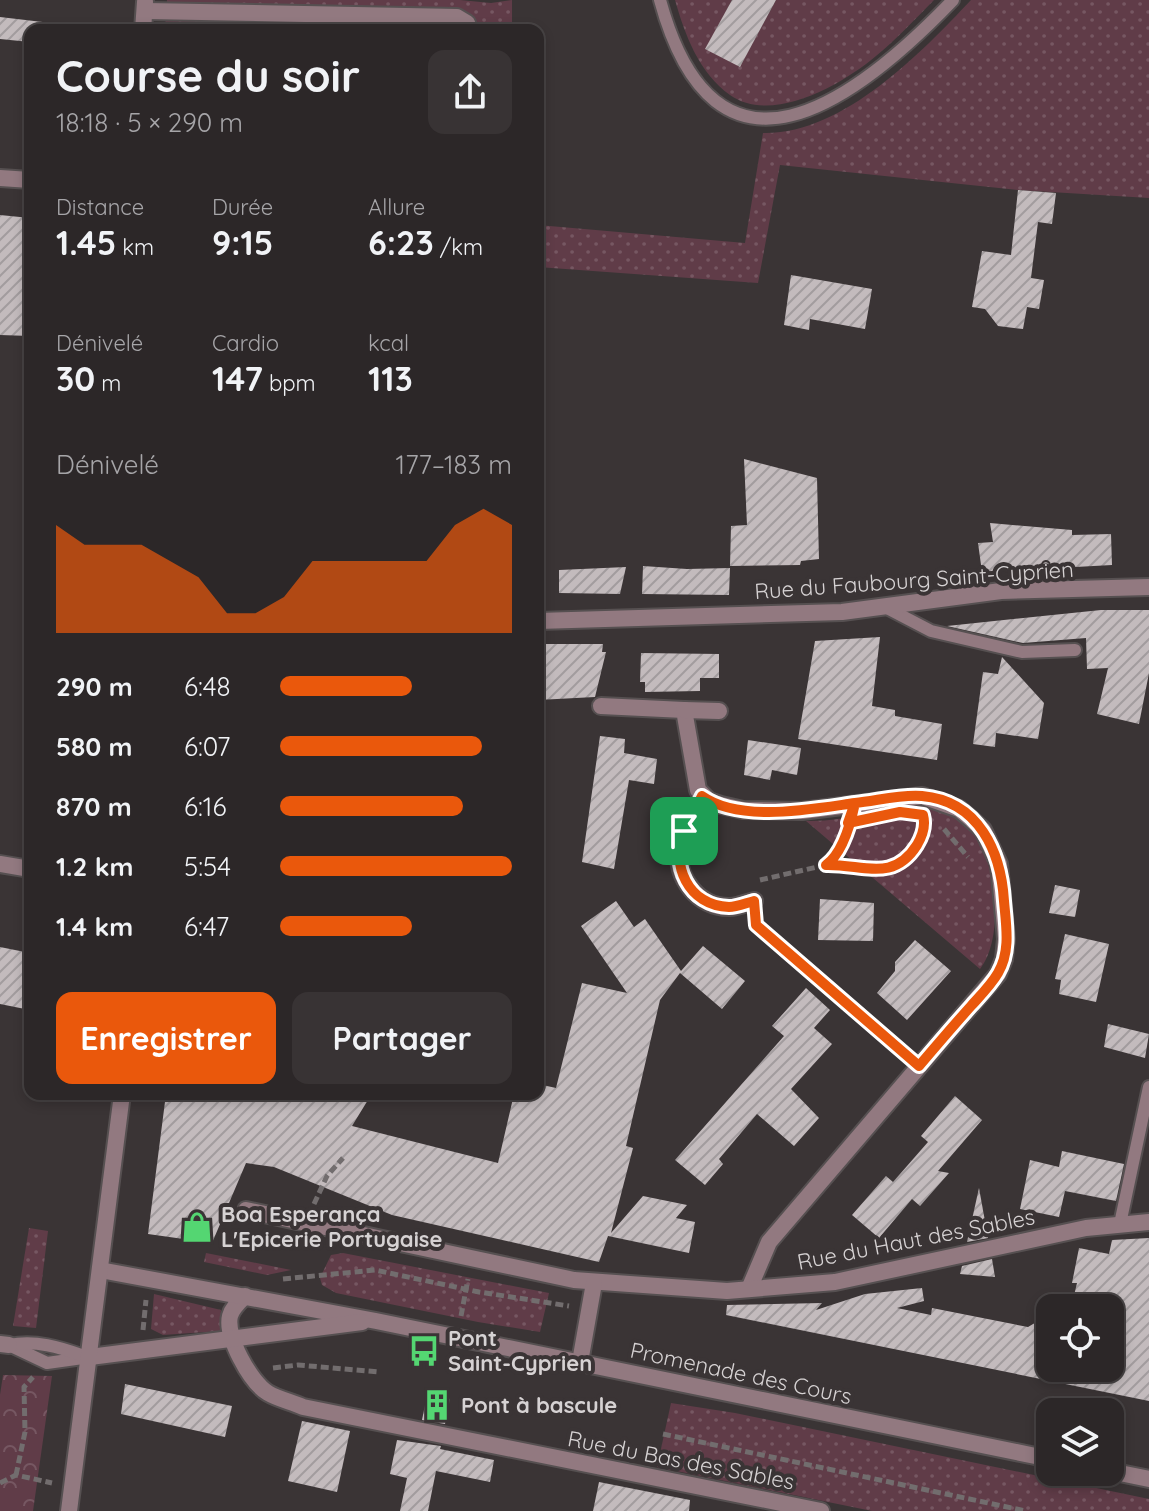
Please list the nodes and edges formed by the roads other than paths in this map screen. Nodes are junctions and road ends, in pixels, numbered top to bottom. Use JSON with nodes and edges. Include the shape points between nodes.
{"nodes":[{"id":1,"x":660,"y":0,"type":"edge"},
{"id":2,"x":953,"y":0,"type":"edge"},
{"id":3,"x":146,"y":6,"type":"edge"},
{"id":4,"x":467,"y":24,"type":"edge"},
{"id":5,"x":0,"y":178,"type":"edge"},
{"id":6,"x":24,"y":180,"type":"edge"},
{"id":7,"x":1149,"y":587,"type":"edge"},
{"id":8,"x":885,"y":607,"type":"junction"},
{"id":9,"x":544,"y":621,"type":"edge"},
{"id":10,"x":1075,"y":650,"type":"dead end"},
{"id":11,"x":601,"y":706,"type":"dead end"},
{"id":12,"x":684,"y":710,"type":"junction"},
{"id":13,"x":719,"y":711,"type":"dead end"},
{"id":14,"x":702,"y":796,"type":"junction"},
{"id":15,"x":0,"y":864,"type":"edge"},
{"id":16,"x":24,"y":868,"type":"edge"},
{"id":17,"x":754,"y":901,"type":"road end"},
{"id":18,"x":1149,"y":1087,"type":"edge"},
{"id":19,"x":121,"y":1100,"type":"edge"},
{"id":20,"x":246,"y":1210,"type":"dead end"},
{"id":21,"x":1149,"y":1222,"type":"edge"},
{"id":22,"x":1120,"y":1224,"type":"junction"},
{"id":23,"x":100,"y":1270,"type":"junction"},
{"id":24,"x":594,"y":1283,"type":"junction"},
{"id":25,"x":749,"y":1289,"type":"junction"},
{"id":26,"x":245,"y":1296,"type":"junction"},
{"id":27,"x":376,"y":1321,"type":"junction"},
{"id":28,"x":231,"y":1340,"type":"junction"},
{"id":29,"x":5,"y":1345,"type":"edge"},
{"id":30,"x":90,"y":1357,"type":"junction"},
{"id":31,"x":580,"y":1362,"type":"junction"},
{"id":32,"x":1036,"y":1456,"type":"edge"},
{"id":33,"x":1124,"y":1474,"type":"edge"},
{"id":34,"x":1149,"y":1479,"type":"edge"},
{"id":35,"x":69,"y":1511,"type":"edge"},
{"id":36,"x":821,"y":1511,"type":"edge"}],
"edges":[{"from":1,"to":2,"type":"lane","via":[[673,43],[703,90],[728,109],[773,120],[807,113],[850,91],[908,46]]},
{"from":3,"to":4,"type":"street","via":[[457,17]]},
{"from":5,"to":6,"type":"street"},
{"from":7,"to":8,"type":"street","name":"Rue du Faubourg Saint-Cyprien","via":[[1001,591]]},
{"from":8,"to":9,"type":"street","name":"Rue du Faubourg Saint-Cyprien"},
{"from":8,"to":10,"type":"lane","via":[[931,631],[1022,652]]},
{"from":11,"to":12,"type":"street"},
{"from":12,"to":13,"type":"street"},
{"from":12,"to":14,"type":"street"},
{"from":14,"to":17,"type":"street","via":[[680,840],[683,878],[708,902],[730,907]]},
{"from":14,"to":25,"type":"street","via":[[743,810],[802,811],[922,796],[959,809],[983,830],[999,864],[1004,959],[988,986],[769,1242]]},
{"from":15,"to":16,"type":"street"},
{"from":18,"to":22,"type":"lane"},
{"from":19,"to":23,"type":"street"},
{"from":20,"to":24,"type":"street"},
{"from":21,"to":22,"type":"street","name":"Rue du Haut des Sables"},
{"from":22,"to":25,"type":"street","name":"Rue du Haut des Sables","via":[[835,1282]]},
{"from":23,"to":26,"type":"street","name":"Promenade des Cours"},
{"from":23,"to":30,"type":"street"},
{"from":24,"to":25,"type":"street","name":"Rue du Haut des Sables"},
{"from":24,"to":31,"type":"street"},
{"from":26,"to":27,"type":"street","name":"Promenade des Cours"},
{"from":26,"to":28,"type":"street","via":[[229,1318]]},
{"from":27,"to":28,"type":"street","name":"Promenade des Cours"},
{"from":27,"to":31,"type":"street","name":"Promenade des Cours"},
{"from":28,"to":30,"type":"street","name":"Promenade des Cours"},
{"from":28,"to":36,"type":"street","name":"Rue du Bas des Sables","via":[[266,1392],[303,1407]]},
{"from":29,"to":30,"type":"lane","via":[[50,1345]]},
{"from":29,"to":30,"type":"lane","via":[[47,1363]]},
{"from":30,"to":35,"type":"street"},
{"from":31,"to":32,"type":"street","name":"Promenade des Cours"},
{"from":33,"to":34,"type":"street"}]}
